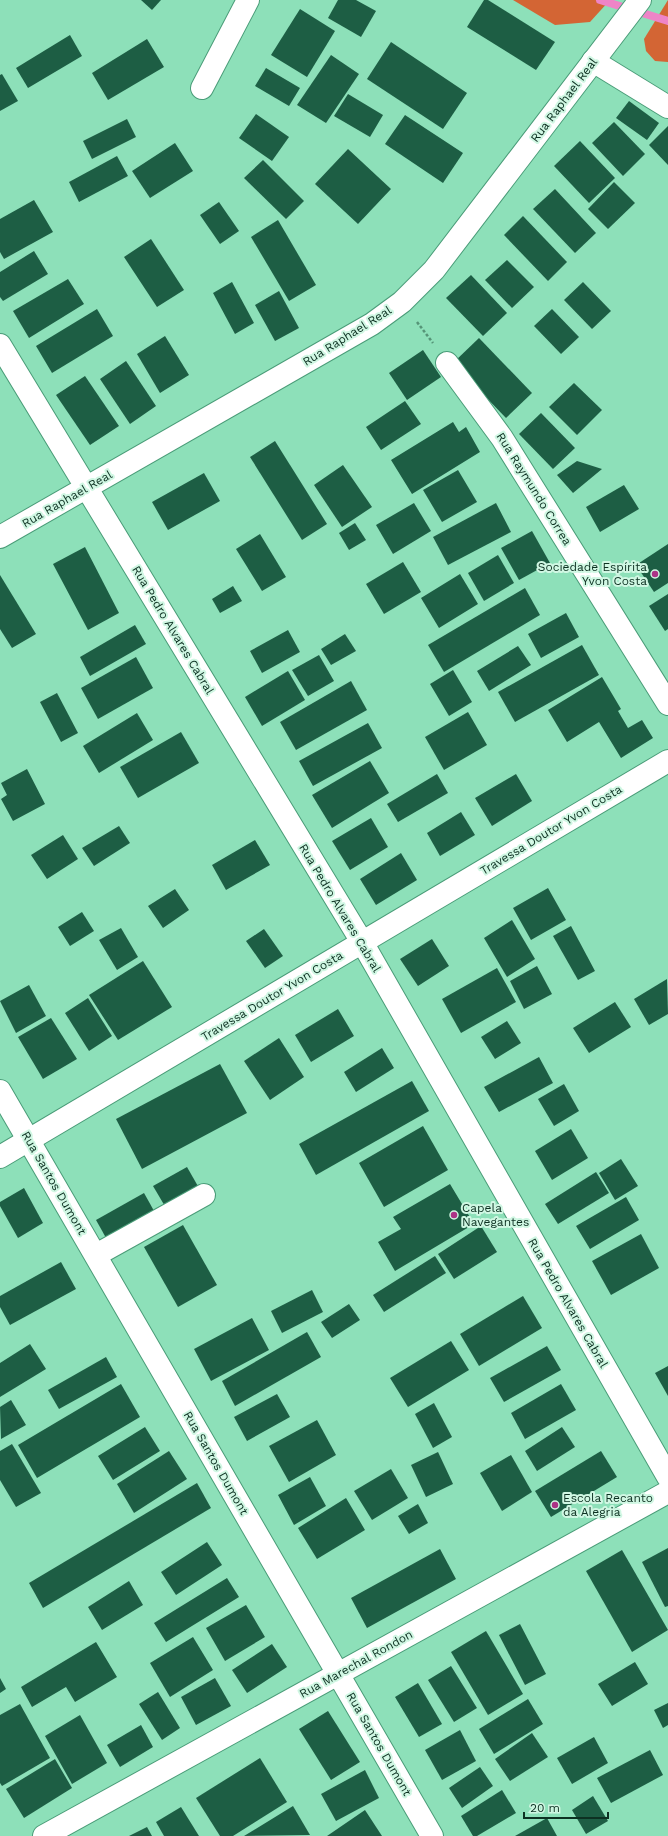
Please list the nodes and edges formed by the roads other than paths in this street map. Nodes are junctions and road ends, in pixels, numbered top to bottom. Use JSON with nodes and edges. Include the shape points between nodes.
{"nodes":[{"id":1,"x":248,"y":0,"type":"edge"},
{"id":2,"x":640,"y":0,"type":"edge"},
{"id":3,"x":593,"y":61,"type":"junction"},
{"id":4,"x":202,"y":88,"type":"dead end"},
{"id":5,"x":668,"y":107,"type":"edge"},
{"id":6,"x":0,"y":345,"type":"edge"},
{"id":7,"x":447,"y":363,"type":"road end"},
{"id":8,"x":86,"y":488,"type":"junction"},
{"id":9,"x":0,"y":537,"type":"edge"},
{"id":10,"x":668,"y":704,"type":"edge"},
{"id":11,"x":668,"y":761,"type":"edge"},
{"id":12,"x":362,"y":942,"type":"junction"},
{"id":13,"x":0,"y":1091,"type":"edge"},
{"id":14,"x":28,"y":1140,"type":"junction"},
{"id":15,"x":0,"y":1157,"type":"edge"},
{"id":16,"x":204,"y":1196,"type":"dead end"},
{"id":17,"x":96,"y":1256,"type":"junction"},
{"id":18,"x":668,"y":1478,"type":"edge"},
{"id":19,"x":668,"y":1492,"type":"edge"},
{"id":20,"x":338,"y":1674,"type":"junction"},
{"id":21,"x":44,"y":1836,"type":"edge"},
{"id":22,"x":432,"y":1836,"type":"edge"}],
"edges":[{"from":1,"to":4,"type":"street"},
{"from":2,"to":3,"type":"street","name":"Rua Raphael Real"},
{"from":3,"to":5,"type":"street"},
{"from":3,"to":8,"type":"street","name":"Rua Raphael Real","via":[[434,270],[402,302],[372,324]]},
{"from":6,"to":8,"type":"street","name":"Rua Pedro Alvares Cabral"},
{"from":7,"to":10,"type":"street","name":"Rua Raymundo Correa","via":[[502,438]]},
{"from":8,"to":9,"type":"street","name":"Rua Raphael Real"},
{"from":8,"to":12,"type":"street","name":"Rua Pedro Alvares Cabral"},
{"from":11,"to":12,"type":"street","name":"Travessa Doutor Yvon Costa"},
{"from":12,"to":14,"type":"street","name":"Travessa Doutor Yvon Costa"},
{"from":12,"to":18,"type":"street","name":"Rua Pedro Alvares Cabral"},
{"from":13,"to":14,"type":"street","name":"Rua Santos Dumont"},
{"from":14,"to":15,"type":"street","name":"Travessa Doutor Yvon Costa"},
{"from":14,"to":17,"type":"street","name":"Rua Santos Dumont"},
{"from":16,"to":17,"type":"street"},
{"from":17,"to":20,"type":"street","name":"Rua Santos Dumont"},
{"from":19,"to":20,"type":"street","name":"Rua Marechal Rondon"},
{"from":20,"to":21,"type":"street","name":"Rua Marechal Rondon"},
{"from":20,"to":22,"type":"street","name":"Rua Santos Dumont"}]}
